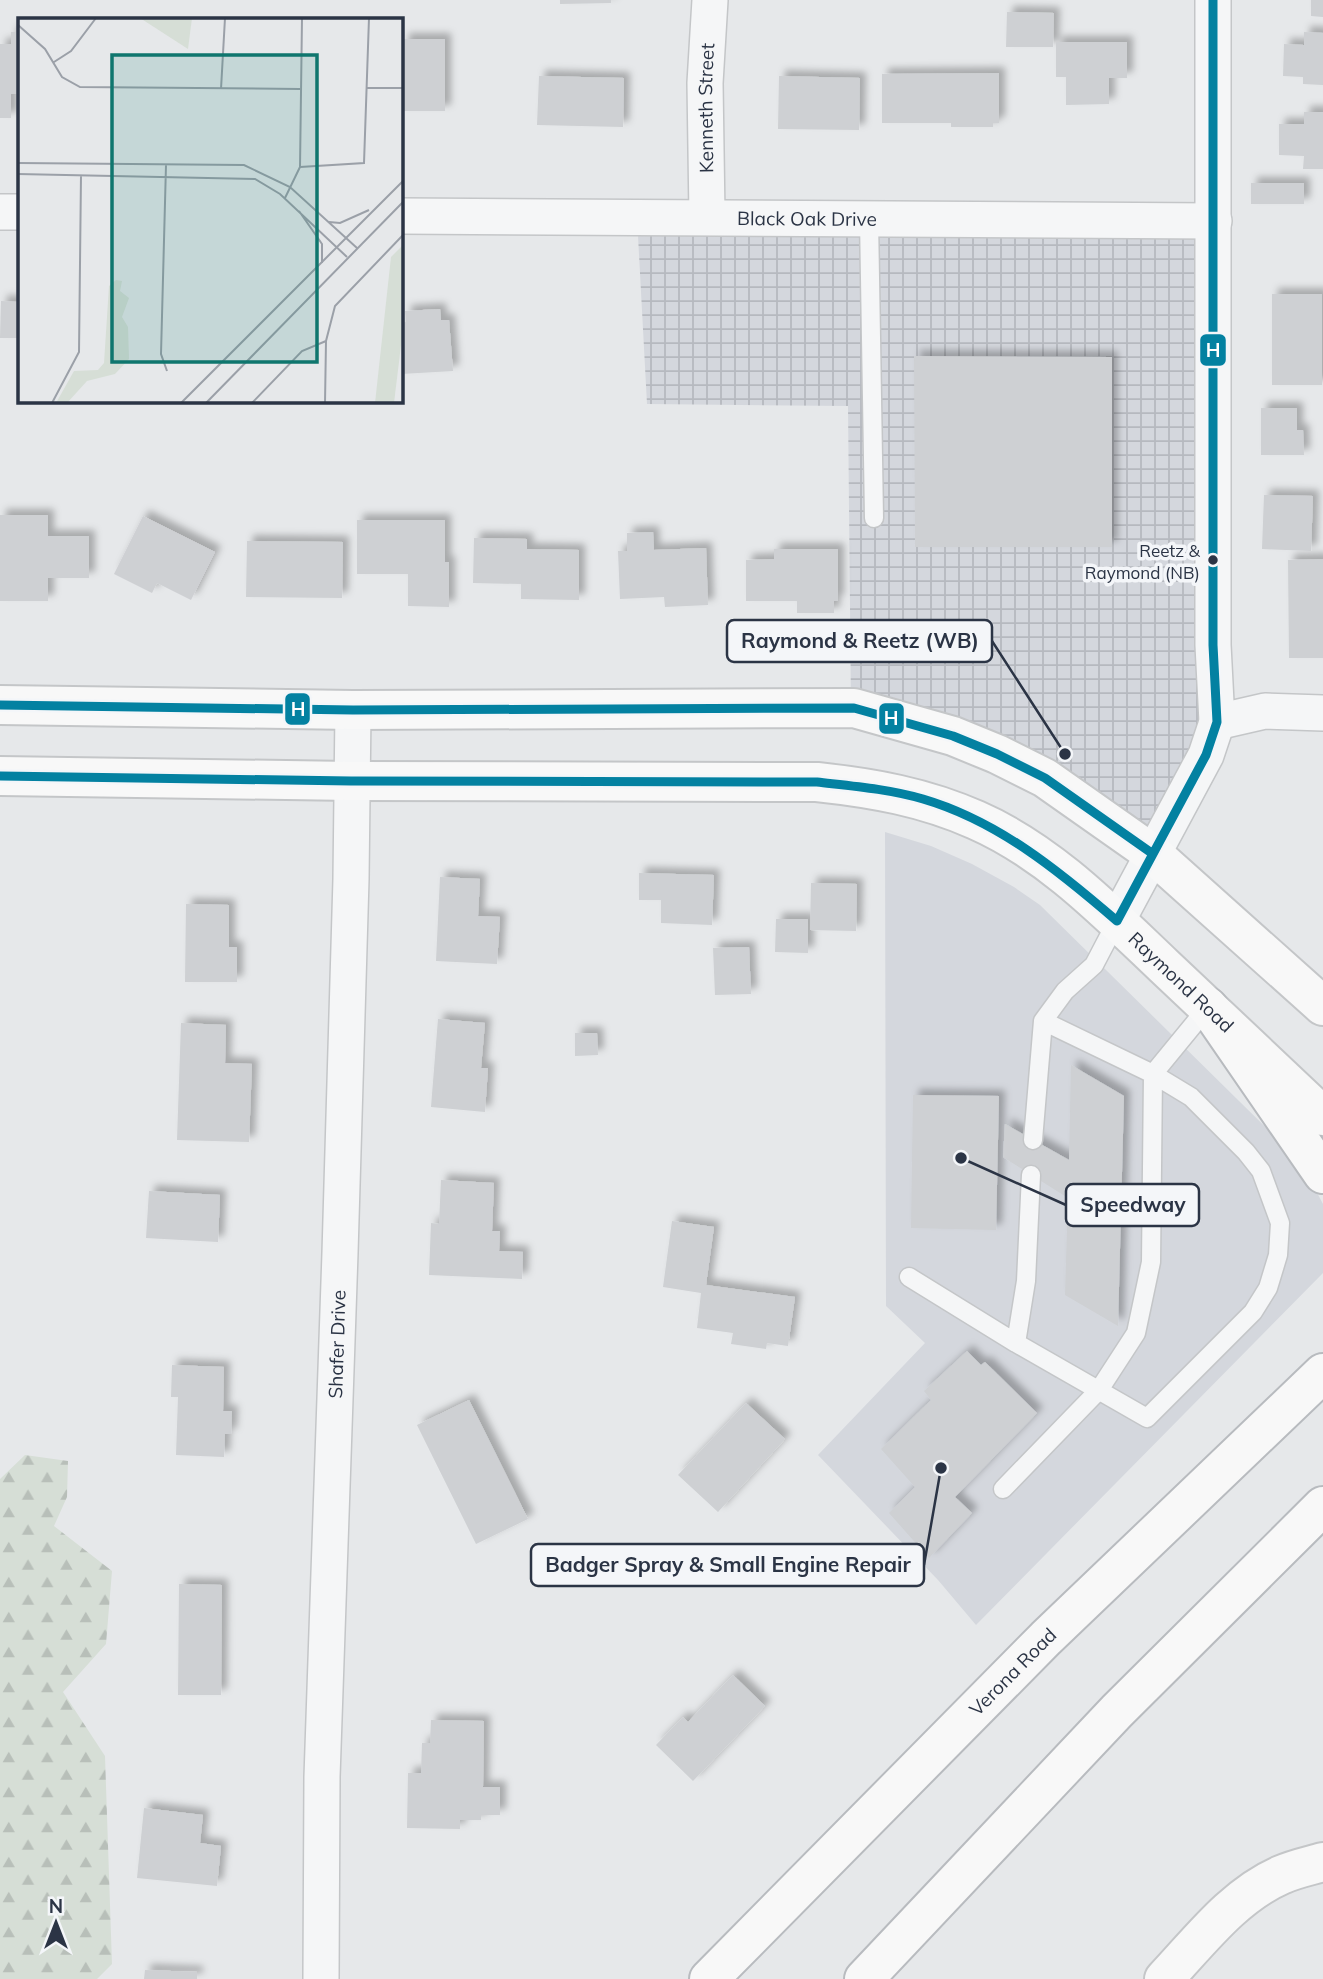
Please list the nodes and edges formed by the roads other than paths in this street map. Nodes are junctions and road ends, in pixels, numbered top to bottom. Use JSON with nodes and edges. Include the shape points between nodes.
{"nodes":[{"id":1,"x":709,"y":0,"type":"edge"},
{"id":2,"x":1213,"y":0,"type":"edge"},
{"id":3,"x":0,"y":212,"type":"edge"},
{"id":4,"x":18,"y":212,"type":"edge"},
{"id":5,"x":402,"y":216,"type":"edge"},
{"id":6,"x":707,"y":216,"type":"junction"},
{"id":7,"x":869,"y":218,"type":"junction"},
{"id":8,"x":1214,"y":221,"type":"junction"},
{"id":9,"x":874,"y":518,"type":"dead end"},
{"id":10,"x":0,"y":705,"type":"edge"},
{"id":11,"x":353,"y":710,"type":"junction"},
{"id":12,"x":1323,"y":713,"type":"edge"},
{"id":13,"x":1217,"y":722,"type":"junction"},
{"id":14,"x":0,"y":776,"type":"edge"},
{"id":15,"x":351,"y":781,"type":"junction"},
{"id":16,"x":1153,"y":855,"type":"junction"},
{"id":17,"x":1117,"y":921,"type":"junction"},
{"id":18,"x":1323,"y":1006,"type":"edge"},
{"id":19,"x":1208,"y":1007,"type":"junction"},
{"id":20,"x":1043,"y":1021,"type":"junction"},
{"id":21,"x":1153,"y":1074,"type":"junction"},
{"id":22,"x":1323,"y":1116,"type":"edge"},
{"id":23,"x":1032,"y":1140,"type":"dead end"},
{"id":24,"x":1323,"y":1174,"type":"edge"},
{"id":25,"x":1031,"y":1175,"type":"dead end"},
{"id":26,"x":909,"y":1277,"type":"dead end"},
{"id":27,"x":1016,"y":1343,"type":"junction"},
{"id":28,"x":1323,"y":1373,"type":"edge"},
{"id":29,"x":1099,"y":1390,"type":"junction"},
{"id":30,"x":1003,"y":1489,"type":"dead end"},
{"id":31,"x":1323,"y":1506,"type":"edge"},
{"id":32,"x":1323,"y":1862,"type":"edge"},
{"id":33,"x":868,"y":1975,"type":"edge"},
{"id":34,"x":321,"y":1979,"type":"edge"},
{"id":35,"x":709,"y":1979,"type":"edge"},
{"id":36,"x":1164,"y":1979,"type":"edge"}],
"edges":[{"from":1,"to":6,"type":"street","name":"Kenneth Street"},
{"from":2,"to":8,"type":"street"},
{"from":3,"to":4,"type":"street"},
{"from":5,"to":6,"type":"street","name":"Black Oak Drive"},
{"from":6,"to":7,"type":"street","name":"Black Oak Drive"},
{"from":7,"to":8,"type":"street","name":"Black Oak Drive"},
{"from":7,"to":9,"type":"lane"},
{"from":8,"to":13,"type":"street","via":[[1213,645]]},
{"from":10,"to":11,"type":"main road"},
{"from":11,"to":15,"type":"street","name":"Shafer Drive"},
{"from":11,"to":16,"type":"main road","via":[[854,708],[953,736],[997,754],[1045,778]]},
{"from":12,"to":13,"type":"street","via":[[1265,711]]},
{"from":13,"to":16,"type":"street","via":[[1206,755]]},
{"from":14,"to":15,"type":"main road","name":"Raymond Road"},
{"from":15,"to":17,"type":"main road","name":"Raymond Road","via":[[817,782],[877,788],[926,800],[1018,843]]},
{"from":15,"to":34,"type":"street","name":"Shafer Drive","via":[[342,1211],[322,1777]]},
{"from":16,"to":17,"type":"street"},
{"from":16,"to":18,"type":"main road"},
{"from":17,"to":19,"type":"main road","name":"Raymond Road"},
{"from":17,"to":20,"type":"lane","via":[[1094,965],[1065,991]]},
{"from":19,"to":21,"type":"lane"},
{"from":19,"to":22,"type":"main road","name":"Raymond Road"},
{"from":19,"to":24,"type":"main road"},
{"from":20,"to":21,"type":"lane"},
{"from":20,"to":23,"type":"lane"},
{"from":21,"to":29,"type":"lane","via":[[1151,1262],[1136,1333]]},
{"from":21,"to":29,"type":"lane","via":[[1191,1097],[1261,1171],[1280,1223],[1278,1255],[1268,1288],[1253,1312],[1147,1418]]},
{"from":25,"to":27,"type":"lane","via":[[1026,1281]]},
{"from":26,"to":27,"type":"lane"},
{"from":27,"to":29,"type":"lane"},
{"from":28,"to":35,"type":"main road","name":"Verona Road","via":[[1046,1638]]},
{"from":29,"to":30,"type":"lane"},
{"from":31,"to":33,"type":"main road","via":[[1117,1711]]},
{"from":32,"to":36,"type":"main road","via":[[1253,1890]]}]}
